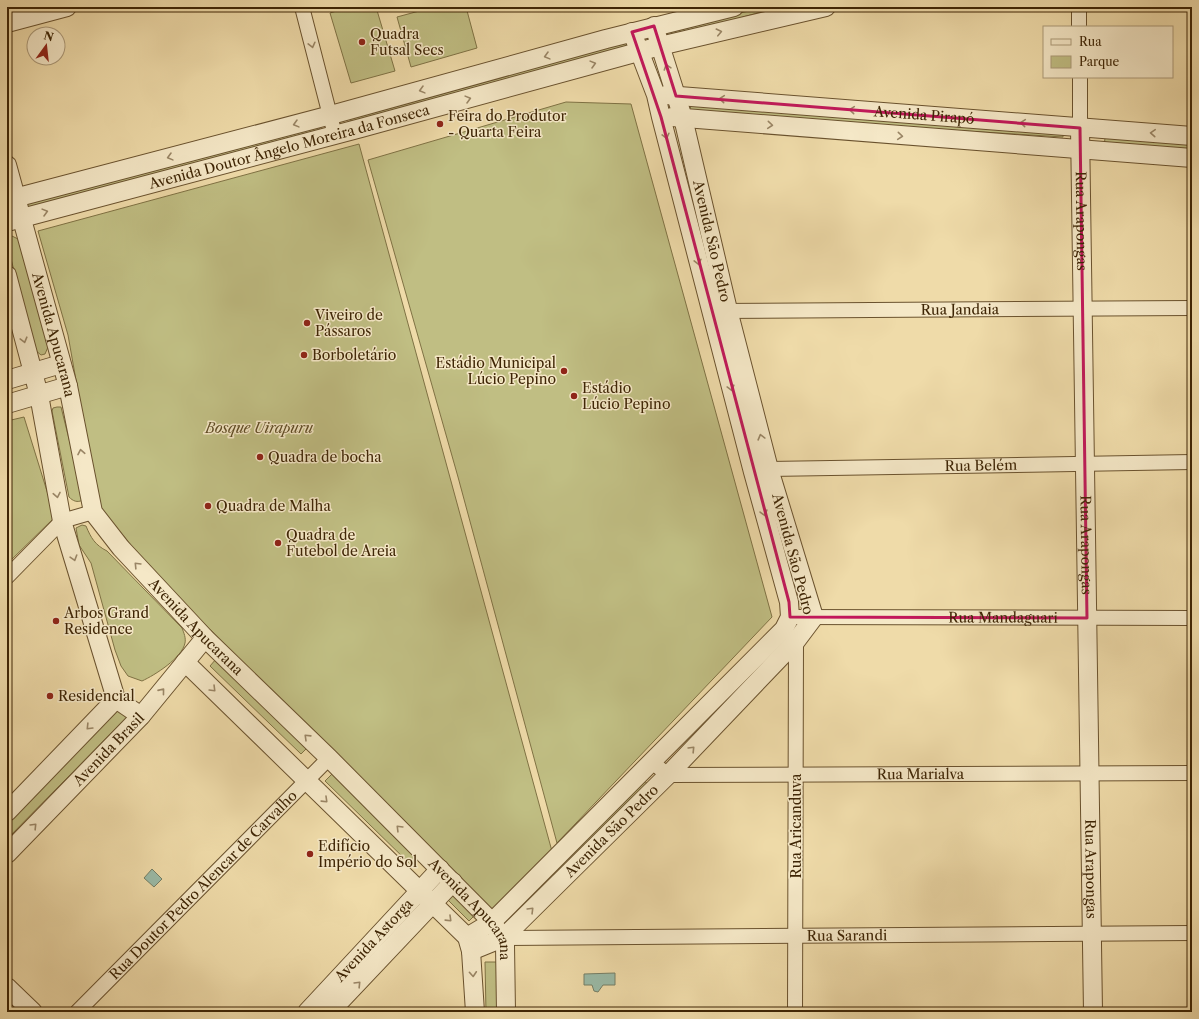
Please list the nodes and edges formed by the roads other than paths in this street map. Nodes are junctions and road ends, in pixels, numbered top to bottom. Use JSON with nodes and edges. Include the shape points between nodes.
{"nodes":[{"id":1,"x":67,"y":7,"type":"edge"},
{"id":2,"x":302,"y":7,"type":"edge"},
{"id":3,"x":734,"y":7,"type":"edge"},
{"id":4,"x":826,"y":7,"type":"edge"},
{"id":5,"x":1079,"y":7,"type":"edge"},
{"id":6,"x":7,"y":23,"type":"edge"},
{"id":7,"x":654,"y":26,"type":"junction"},
{"id":8,"x":1079,"y":26,"type":"edge"},
{"id":9,"x":632,"y":32,"type":"junction"},
{"id":10,"x":660,"y":46,"type":"junction"},
{"id":11,"x":639,"y":52,"type":"junction"},
{"id":12,"x":1080,"y":78,"type":"edge"},
{"id":13,"x":656,"y":95,"type":"junction"},
{"id":14,"x":676,"y":96,"type":"junction"},
{"id":15,"x":331,"y":115,"type":"junction"},
{"id":16,"x":662,"y":117,"type":"junction"},
{"id":17,"x":682,"y":118,"type":"junction"},
{"id":18,"x":1080,"y":128,"type":"junction"},
{"id":19,"x":335,"y":134,"type":"junction"},
{"id":20,"x":1192,"y":136,"type":"edge"},
{"id":21,"x":1080,"y":150,"type":"junction"},
{"id":22,"x":1192,"y":158,"type":"edge"},
{"id":23,"x":7,"y":165,"type":"edge"},
{"id":24,"x":11,"y":198,"type":"edge"},
{"id":25,"x":14,"y":220,"type":"edge"},
{"id":26,"x":7,"y":275,"type":"edge"},
{"id":27,"x":1083,"y":308,"type":"junction"},
{"id":28,"x":1192,"y":308,"type":"edge"},
{"id":29,"x":719,"y":310,"type":"junction"},
{"id":30,"x":61,"y":364,"type":"junction"},
{"id":31,"x":32,"y":372,"type":"junction"},
{"id":32,"x":7,"y":380,"type":"edge"},
{"id":33,"x":68,"y":386,"type":"junction"},
{"id":34,"x":39,"y":395,"type":"junction"},
{"id":35,"x":7,"y":404,"type":"edge"},
{"id":36,"x":1192,"y":462,"type":"edge"},
{"id":37,"x":1085,"y":464,"type":"junction"},
{"id":38,"x":761,"y":470,"type":"junction"},
{"id":39,"x":93,"y":512,"type":"junction"},
{"id":40,"x":62,"y":521,"type":"junction"},
{"id":41,"x":7,"y":577,"type":"edge"},
{"id":42,"x":814,"y":617,"type":"junction"},
{"id":43,"x":1087,"y":618,"type":"junction"},
{"id":44,"x":1192,"y":618,"type":"edge"},
{"id":45,"x":790,"y":629,"type":"junction"},
{"id":46,"x":205,"y":638,"type":"junction"},
{"id":47,"x":774,"y":651,"type":"junction"},
{"id":48,"x":185,"y":662,"type":"junction"},
{"id":49,"x":116,"y":699,"type":"junction"},
{"id":50,"x":141,"y":716,"type":"junction"},
{"id":51,"x":329,"y":758,"type":"junction"},
{"id":52,"x":652,"y":762,"type":"junction"},
{"id":53,"x":1192,"y":773,"type":"edge"},
{"id":54,"x":796,"y":774,"type":"junction"},
{"id":55,"x":1089,"y":774,"type":"junction"},
{"id":56,"x":668,"y":775,"type":"junction"},
{"id":57,"x":306,"y":781,"type":"junction"},
{"id":58,"x":7,"y":812,"type":"edge"},
{"id":59,"x":7,"y":854,"type":"edge"},
{"id":60,"x":440,"y":869,"type":"junction"},
{"id":61,"x":453,"y":882,"type":"junction"},
{"id":62,"x":418,"y":891,"type":"junction"},
{"id":63,"x":434,"y":905,"type":"junction"},
{"id":64,"x":492,"y":922,"type":"junction"},
{"id":65,"x":1192,"y":932,"type":"edge"},
{"id":66,"x":1092,"y":933,"type":"junction"},
{"id":67,"x":796,"y":935,"type":"junction"},
{"id":68,"x":503,"y":938,"type":"junction"},
{"id":69,"x":469,"y":944,"type":"junction"},
{"id":70,"x":7,"y":987,"type":"edge"},
{"id":71,"x":33,"y":1012,"type":"edge"},
{"id":72,"x":77,"y":1012,"type":"edge"},
{"id":73,"x":307,"y":1012,"type":"edge"},
{"id":74,"x":330,"y":1012,"type":"edge"},
{"id":75,"x":475,"y":1012,"type":"edge"},
{"id":76,"x":506,"y":1012,"type":"edge"},
{"id":77,"x":795,"y":1012,"type":"edge"},
{"id":78,"x":1093,"y":1012,"type":"edge"}],
"edges":[{"from":1,"to":6,"type":"street"},
{"from":2,"to":15,"type":"street","one_way":true},
{"from":3,"to":7,"type":"street","name":"Avenida Doutor Ângelo Moreira da Fonseca"},
{"from":10,"to":4,"type":"street","name":"Avenida Doutor Ângelo Moreira da Fonseca","one_way":true},
{"from":5,"to":8,"type":"street"},
{"from":7,"to":9,"type":"street","name":"Avenida Doutor Ângelo Moreira da Fonseca"},
{"from":7,"to":10,"type":"street","name":"Avenida São Pedro"},
{"from":9,"to":11,"type":"street","name":"Avenida São Pedro"},
{"from":9,"to":15,"type":"street","name":"Avenida Doutor Ângelo Moreira da Fonseca","one_way":true},
{"from":10,"to":11,"type":"street","name":"Avenida Doutor Ângelo Moreira da Fonseca"},
{"from":14,"to":10,"type":"street","name":"Avenida São Pedro","one_way":true},
{"from":11,"to":13,"type":"street","name":"Avenida São Pedro"},
{"from":19,"to":11,"type":"street","name":"Avenida Doutor Ângelo Moreira da Fonseca","one_way":true},
{"from":12,"to":18,"type":"street","name":"Rua Arapongas"},
{"from":13,"to":14,"type":"street","name":"Avenida Pirapó"},
{"from":13,"to":16,"type":"street","name":"Avenida São Pedro"},
{"from":14,"to":17,"type":"street","name":"Avenida São Pedro"},
{"from":18,"to":14,"type":"street","name":"Avenida Pirapó","one_way":true},
{"from":15,"to":19,"type":"street"},
{"from":15,"to":24,"type":"street","name":"Avenida Doutor Ângelo Moreira da Fonseca","one_way":true},
{"from":16,"to":17,"type":"street","name":"Avenida Pirapó"},
{"from":16,"to":29,"type":"street","name":"Avenida São Pedro","one_way":true},
{"from":17,"to":21,"type":"street","name":"Avenida Pirapó","one_way":true},
{"from":17,"to":29,"type":"street","name":"Avenida São Pedro"},
{"from":20,"to":18,"type":"street","name":"Avenida Pirapó","one_way":true},
{"from":18,"to":21,"type":"street","name":"Rua Arapongas"},
{"from":25,"to":19,"type":"street","name":"Avenida Doutor Ângelo Moreira da Fonseca","one_way":true},
{"from":21,"to":22,"type":"street","name":"Avenida Pirapó"},
{"from":21,"to":27,"type":"street","name":"Rua Arapongas"},
{"from":23,"to":24,"type":"street","name":"Avenida Apucarana"},
{"from":24,"to":25,"type":"street","name":"Avenida Apucarana"},
{"from":25,"to":30,"type":"street","name":"Avenida Apucarana"},
{"from":26,"to":31,"type":"street","name":"Avenida Apucarana","one_way":true},
{"from":27,"to":28,"type":"street","name":"Rua Jandaia"},
{"from":27,"to":29,"type":"street","name":"Rua Jandaia"},
{"from":27,"to":37,"type":"street","name":"Rua Arapongas"},
{"from":29,"to":38,"type":"street","name":"Avenida São Pedro"},
{"from":30,"to":31,"type":"street"},
{"from":30,"to":33,"type":"street","name":"Avenida Apucarana"},
{"from":31,"to":32,"type":"street"},
{"from":31,"to":34,"type":"street","name":"Avenida Apucarana"},
{"from":33,"to":34,"type":"street"},
{"from":39,"to":33,"type":"street","name":"Avenida Apucarana","one_way":true},
{"from":34,"to":35,"type":"street"},
{"from":34,"to":40,"type":"street","name":"Avenida Apucarana","one_way":true},
{"from":36,"to":37,"type":"street","name":"Rua Belém"},
{"from":37,"to":38,"type":"street","name":"Rua Belém"},
{"from":37,"to":43,"type":"street","name":"Rua Arapongas"},
{"from":38,"to":42,"type":"street","name":"Avenida São Pedro"},
{"from":38,"to":45,"type":"street","name":"Avenida São Pedro","one_way":true,"via":[[789,602]]},
{"from":39,"to":40,"type":"street"},
{"from":46,"to":39,"type":"street","name":"Avenida Apucarana","one_way":true,"via":[[121,548]]},
{"from":40,"to":41,"type":"street"},
{"from":40,"to":49,"type":"street","name":"Avenida Apucarana","one_way":true},
{"from":42,"to":43,"type":"street","name":"Rua Mandaguari"},
{"from":42,"to":45,"type":"street","name":"Avenida São Pedro"},
{"from":42,"to":45,"type":"street","name":"Rua Mandaguari"},
{"from":43,"to":44,"type":"street","name":"Rua Mandaguari"},
{"from":43,"to":55,"type":"street","name":"Rua Arapongas"},
{"from":45,"to":47,"type":"street","name":"Avenida São Pedro"},
{"from":45,"to":54,"type":"street","name":"Rua Aricanduva"},
{"from":46,"to":48,"type":"street","name":"Avenida Brasil"},
{"from":51,"to":46,"type":"street","name":"Avenida Apucarana","one_way":true},
{"from":47,"to":52,"type":"street","name":"Avenida São Pedro"},
{"from":56,"to":47,"type":"street","name":"Avenida São Pedro","one_way":true},
{"from":50,"to":48,"type":"street","name":"Avenida Brasil","one_way":true},
{"from":48,"to":57,"type":"street","name":"Avenida Apucarana","one_way":true},
{"from":49,"to":50,"type":"street"},
{"from":49,"to":58,"type":"street","one_way":true},
{"from":59,"to":50,"type":"street","name":"Avenida Brasil","one_way":true},
{"from":51,"to":57,"type":"street","name":"Rua Doutor Pedro Alencar de Carvalho"},
{"from":60,"to":51,"type":"street","name":"Avenida Apucarana","one_way":true},
{"from":52,"to":56,"type":"street"},
{"from":52,"to":64,"type":"street","name":"Avenida São Pedro"},
{"from":53,"to":55,"type":"street","name":"Rua Marialva"},
{"from":54,"to":55,"type":"street","name":"Rua Marialva"},
{"from":54,"to":56,"type":"street","name":"Rua Marialva"},
{"from":54,"to":67,"type":"street","name":"Rua Aricanduva"},
{"from":55,"to":66,"type":"street","name":"Rua Arapongas"},
{"from":68,"to":56,"type":"street","name":"Avenida São Pedro","one_way":true},
{"from":57,"to":62,"type":"street","name":"Avenida Apucarana","one_way":true},
{"from":57,"to":72,"type":"street","name":"Rua Doutor Pedro Alencar de Carvalho"},
{"from":60,"to":61,"type":"street","name":"Avenida Apucarana"},
{"from":60,"to":62,"type":"street","name":"Avenida Astorga"},
{"from":61,"to":63,"type":"street","name":"Avenida Astorga"},
{"from":61,"to":64,"type":"street","name":"Avenida Apucarana"},
{"from":62,"to":63,"type":"street","name":"Avenida Apucarana"},
{"from":62,"to":73,"type":"street","name":"Avenida Astorga"},
{"from":63,"to":69,"type":"street","name":"Avenida Apucarana","one_way":true},
{"from":74,"to":63,"type":"street","name":"Avenida Astorga","one_way":true},
{"from":64,"to":68,"type":"street","name":"Avenida Apucarana"},
{"from":64,"to":69,"type":"street","name":"Avenida São Pedro"},
{"from":65,"to":66,"type":"street","name":"Rua Sarandi"},
{"from":66,"to":67,"type":"street","name":"Rua Sarandi"},
{"from":66,"to":78,"type":"street","name":"Rua Arapongas"},
{"from":67,"to":68,"type":"street","name":"Rua Sarandi"},
{"from":67,"to":77,"type":"street","name":"Rua Aricanduva"},
{"from":68,"to":69,"type":"street","name":"Avenida São Pedro"},
{"from":68,"to":76,"type":"street","name":"Avenida Apucarana"},
{"from":69,"to":75,"type":"street","name":"Avenida Apucarana","one_way":true},
{"from":70,"to":71,"type":"street"}]}
